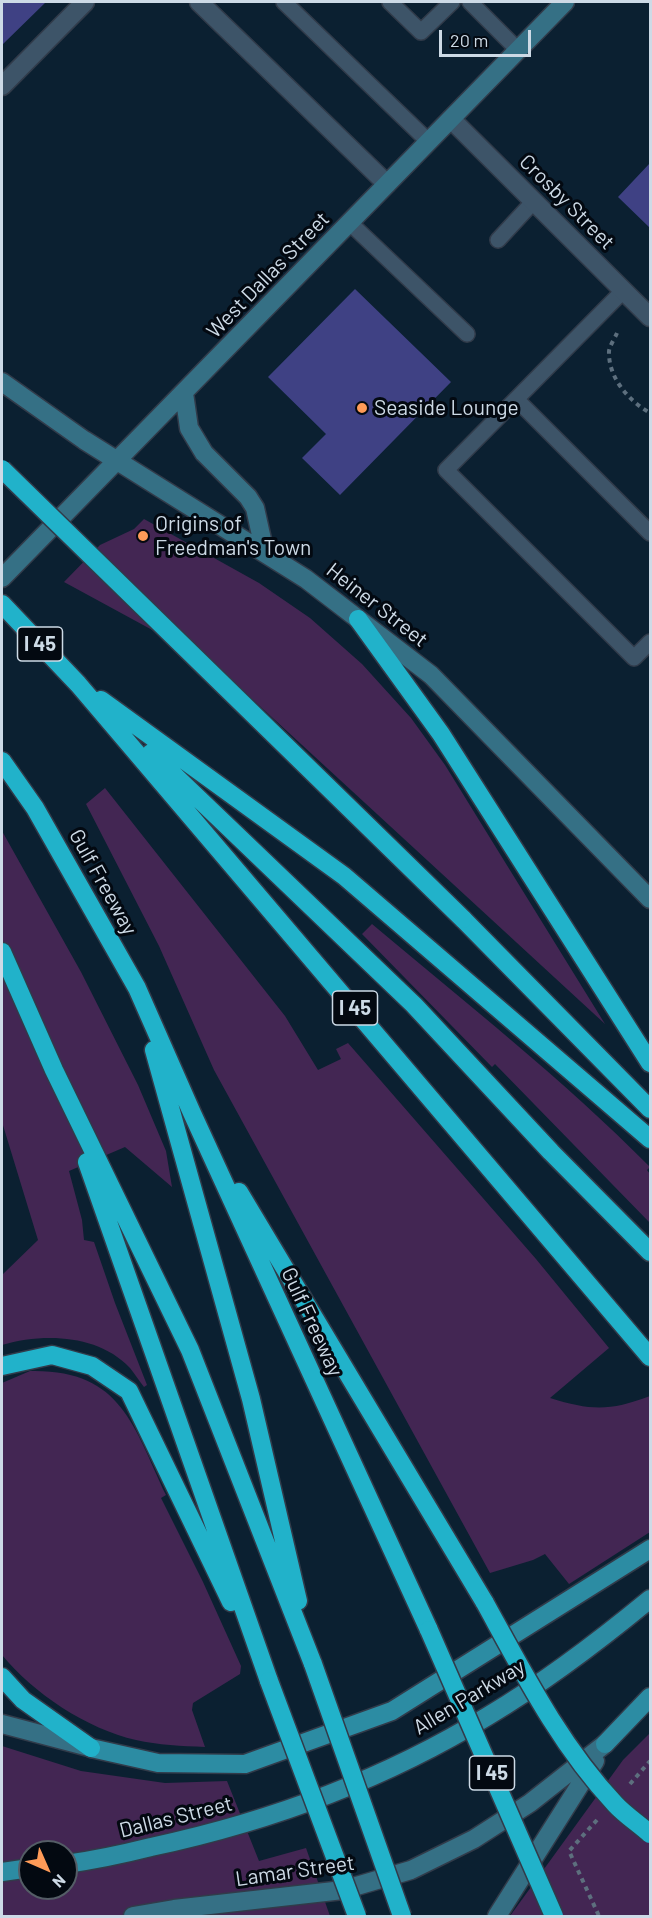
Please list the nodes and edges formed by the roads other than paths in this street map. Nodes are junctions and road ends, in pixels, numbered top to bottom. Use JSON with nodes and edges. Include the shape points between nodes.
{"nodes":[{"id":1,"x":85,"y":2,"type":"edge"},
{"id":2,"x":199,"y":2,"type":"edge"},
{"id":3,"x":284,"y":2,"type":"edge"},
{"id":4,"x":390,"y":2,"type":"edge"},
{"id":5,"x":452,"y":2,"type":"edge"},
{"id":6,"x":470,"y":2,"type":"edge"},
{"id":7,"x":565,"y":2,"type":"edge"},
{"id":8,"x":518,"y":50,"type":"junction"},
{"id":9,"x":2,"y":86,"type":"edge"},
{"id":10,"x":451,"y":119,"type":"junction"},
{"id":11,"x":429,"y":142,"type":"junction"},
{"id":12,"x":387,"y":184,"type":"junction"},
{"id":13,"x":534,"y":201,"type":"junction"},
{"id":14,"x":350,"y":223,"type":"junction"},
{"id":15,"x":498,"y":240,"type":"dead end"},
{"id":16,"x":624,"y":290,"type":"junction"},
{"id":17,"x":651,"y":316,"type":"edge"},
{"id":18,"x":467,"y":334,"type":"dead end"},
{"id":19,"x":2,"y":382,"type":"edge"},
{"id":20,"x":184,"y":393,"type":"junction"},
{"id":21,"x":516,"y":399,"type":"junction"},
{"id":22,"x":117,"y":461,"type":"junction"},
{"id":23,"x":2,"y":469,"type":"edge"},
{"id":24,"x":651,"y":533,"type":"edge"},
{"id":25,"x":265,"y":553,"type":"junction"},
{"id":26,"x":2,"y":578,"type":"edge"},
{"id":27,"x":2,"y":604,"type":"edge"},
{"id":28,"x":358,"y":619,"type":"junction"},
{"id":29,"x":651,"y":642,"type":"edge"},
{"id":30,"x":78,"y":684,"type":"junction"},
{"id":31,"x":2,"y":761,"type":"edge"},
{"id":32,"x":651,"y":899,"type":"edge"},
{"id":33,"x":2,"y":952,"type":"edge"},
{"id":34,"x":136,"y":988,"type":"junction"},
{"id":35,"x":651,"y":1063,"type":"edge"},
{"id":36,"x":651,"y":1109,"type":"edge"},
{"id":37,"x":192,"y":1113,"type":"junction"},
{"id":38,"x":651,"y":1139,"type":"edge"},
{"id":39,"x":106,"y":1194,"type":"junction"},
{"id":40,"x":651,"y":1252,"type":"edge"},
{"id":41,"x":651,"y":1357,"type":"edge"},
{"id":42,"x":2,"y":1366,"type":"edge"},
{"id":43,"x":651,"y":1550,"type":"edge"},
{"id":44,"x":651,"y":1599,"type":"edge"},
{"id":45,"x":313,"y":1664,"type":"junction"},
{"id":46,"x":2,"y":1677,"type":"edge"},
{"id":47,"x":269,"y":1681,"type":"junction"},
{"id":48,"x":651,"y":1697,"type":"edge"},
{"id":49,"x":2,"y":1724,"type":"edge"},
{"id":50,"x":605,"y":1744,"type":"junction"},
{"id":51,"x":91,"y":1748,"type":"junction"},
{"id":52,"x":295,"y":1808,"type":"joint"},
{"id":53,"x":651,"y":1834,"type":"edge"},
{"id":54,"x":78,"y":1863,"type":"edge"},
{"id":55,"x":18,"y":1870,"type":"edge"},
{"id":56,"x":2,"y":1872,"type":"edge"},
{"id":57,"x":133,"y":1917,"type":"edge"},
{"id":58,"x":357,"y":1917,"type":"edge"},
{"id":59,"x":402,"y":1917,"type":"edge"},
{"id":60,"x":496,"y":1917,"type":"edge"},
{"id":61,"x":554,"y":1917,"type":"edge"}],
"edges":[{"from":1,"to":9,"type":"street"},
{"from":2,"to":12,"type":"street"},
{"from":3,"to":11,"type":"lane"},
{"from":4,"to":5,"type":"lane","via":[[421,32]]},
{"from":6,"to":8,"type":"lane"},
{"from":7,"to":8,"type":"main road","name":"West Dallas Street"},
{"from":8,"to":10,"type":"main road","name":"West Dallas Street"},
{"from":10,"to":11,"type":"main road","name":"West Dallas Street"},
{"from":10,"to":13,"type":"street","name":"Crosby Street"},
{"from":11,"to":12,"type":"main road","name":"West Dallas Street"},
{"from":12,"to":14,"type":"main road","name":"West Dallas Street"},
{"from":13,"to":15,"type":"lane"},
{"from":13,"to":16,"type":"street","name":"Crosby Street"},
{"from":14,"to":18,"type":"lane"},
{"from":14,"to":20,"type":"main road","name":"West Dallas Street"},
{"from":16,"to":17,"type":"street","name":"Crosby Street"},
{"from":16,"to":21,"type":"lane"},
{"from":19,"to":22,"type":"main road","name":"Heiner Street"},
{"from":20,"to":22,"type":"main road","name":"West Dallas Street"},
{"from":20,"to":25,"type":"main road","via":[[189,428],[204,453],[248,496],[255,508]]},
{"from":21,"to":24,"type":"lane"},
{"from":21,"to":29,"type":"lane","via":[[446,470],[634,658]]},
{"from":22,"to":25,"type":"main road","name":"Heiner Street"},
{"from":22,"to":26,"type":"main road","name":"West Dallas Street"},
{"from":23,"to":36,"type":"highway","bridge":true,"via":[[463,919]]},
{"from":25,"to":28,"type":"main road","name":"Heiner Street"},
{"from":27,"to":30,"type":"highway","number":"I 45"},
{"from":28,"to":32,"type":"main road","name":"Heiner Street","via":[[431,675]]},
{"from":28,"to":35,"type":"highway","via":[[441,734]]},
{"from":30,"to":38,"type":"highway","via":[[344,876]]},
{"from":30,"to":40,"type":"highway","via":[[414,1005]]},
{"from":30,"to":41,"type":"highway","number":"I 45"},
{"from":31,"to":34,"type":"highway","name":"Gulf Freeway","number":"I 45","via":[[35,808]]},
{"from":33,"to":39,"type":"highway"},
{"from":34,"to":37,"type":"highway","name":"Gulf Freeway","number":"I 45"},
{"from":34,"to":45,"type":"highway","via":[[251,1399]]},
{"from":37,"to":53,"type":"highway","bridge":true,"via":[[562,1739],[616,1806]]},
{"from":37,"to":61,"type":"highway","name":"Gulf Freeway","number":"I 45","bridge":true,"via":[[429,1630]]},
{"from":39,"to":45,"type":"highway","via":[[190,1350]]},
{"from":39,"to":47,"type":"highway"},
{"from":42,"to":47,"type":"highway","via":[[51,1355],[92,1366],[129,1391]]},
{"from":43,"to":51,"type":"main road","via":[[392,1711],[245,1764],[158,1763]]},
{"from":44,"to":52,"type":"main road","name":"Allen Parkway","via":[[589,1648],[488,1717],[400,1763]]},
{"from":45,"to":59,"type":"highway","bridge":true},
{"from":46,"to":51,"type":"highway","via":[[23,1700]]},
{"from":47,"to":58,"type":"highway","bridge":true},
{"from":48,"to":50,"type":"main road"},
{"from":49,"to":51,"type":"main road"},
{"from":50,"to":57,"type":"main road","name":"Lamar Street","via":[[521,1809],[474,1839],[411,1870],[343,1890]]},
{"from":50,"to":60,"type":"main road"},
{"from":52,"to":54,"type":"main road","name":"Dallas Street","via":[[188,1839]]},
{"from":55,"to":56,"type":"main road"}]}
